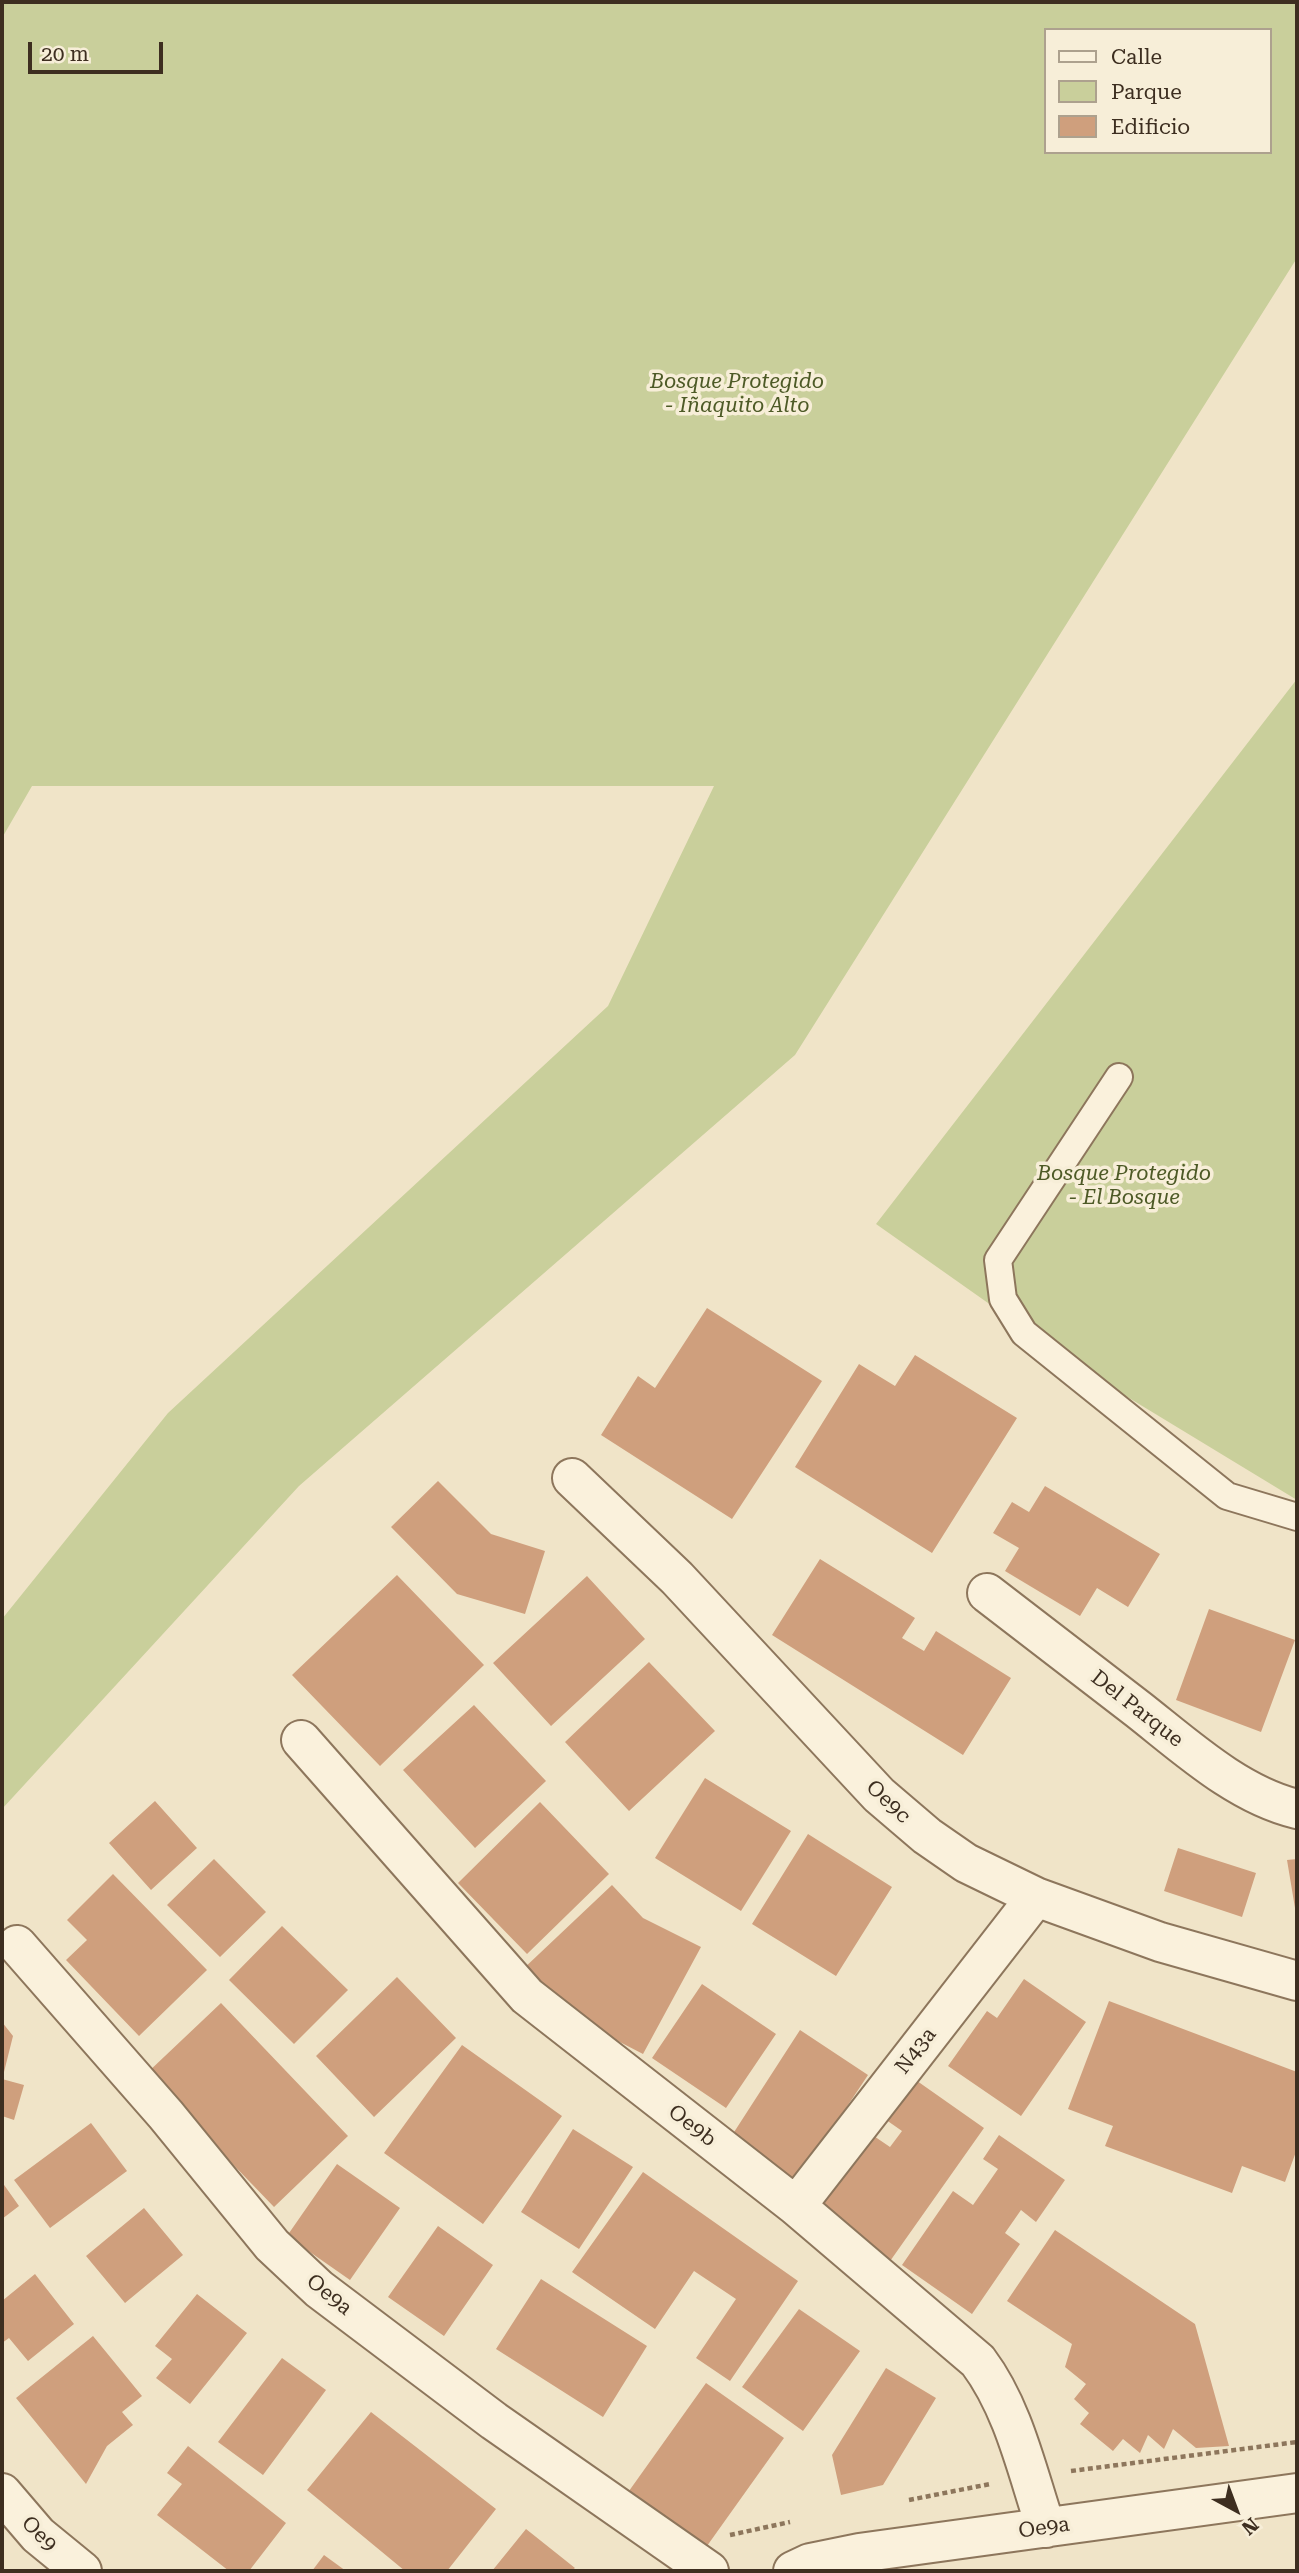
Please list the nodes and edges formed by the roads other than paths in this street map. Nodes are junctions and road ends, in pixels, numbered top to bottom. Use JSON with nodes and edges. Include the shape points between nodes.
{"nodes":[{"id":1,"x":1119,"y":1077,"type":"dead end"},
{"id":2,"x":572,"y":1478,"type":"dead end"},
{"id":3,"x":1297,"y":1517,"type":"edge"},
{"id":4,"x":987,"y":1593,"type":"dead end"},
{"id":5,"x":301,"y":1740,"type":"dead end"},
{"id":6,"x":1297,"y":1809,"type":"edge"},
{"id":7,"x":1036,"y":1897,"type":"junction"},
{"id":8,"x":17,"y":1945,"type":"dead end"},
{"id":9,"x":1297,"y":1981,"type":"edge"},
{"id":10,"x":796,"y":2206,"type":"junction"},
{"id":11,"x":2,"y":2493,"type":"edge"},
{"id":12,"x":1297,"y":2493,"type":"edge"},
{"id":13,"x":1045,"y":2528,"type":"junction"},
{"id":14,"x":82,"y":2571,"type":"edge"},
{"id":15,"x":709,"y":2571,"type":"edge"},
{"id":16,"x":793,"y":2571,"type":"edge"}],
"edges":[{"from":1,"to":3,"type":"lane","via":[[998,1260],[1003,1299],[1024,1333],[1227,1496]]},
{"from":2,"to":7,"type":"street","name":"Oe9c","via":[[677,1578],[900,1816],[967,1863]]},
{"from":4,"to":6,"type":"street","name":"Del Parque","via":[[1200,1757],[1259,1794]]},
{"from":5,"to":10,"type":"street","name":"Oe9b","via":[[527,1996]]},
{"from":7,"to":9,"type":"street","name":"Oe9c","via":[[1160,1942]]},
{"from":7,"to":10,"type":"street","name":"N43a"},
{"from":8,"to":15,"type":"street","name":"Oe9a","via":[[272,2245],[319,2289],[494,2421]]},
{"from":10,"to":13,"type":"street","name":"Oe9b","via":[[986,2372],[1007,2409]]},
{"from":11,"to":14,"type":"street","name":"Oe9","via":[[38,2535]]},
{"from":12,"to":13,"type":"street","name":"Oe9a"},
{"from":13,"to":16,"type":"street","name":"Oe9a","via":[[859,2553]]}]}
